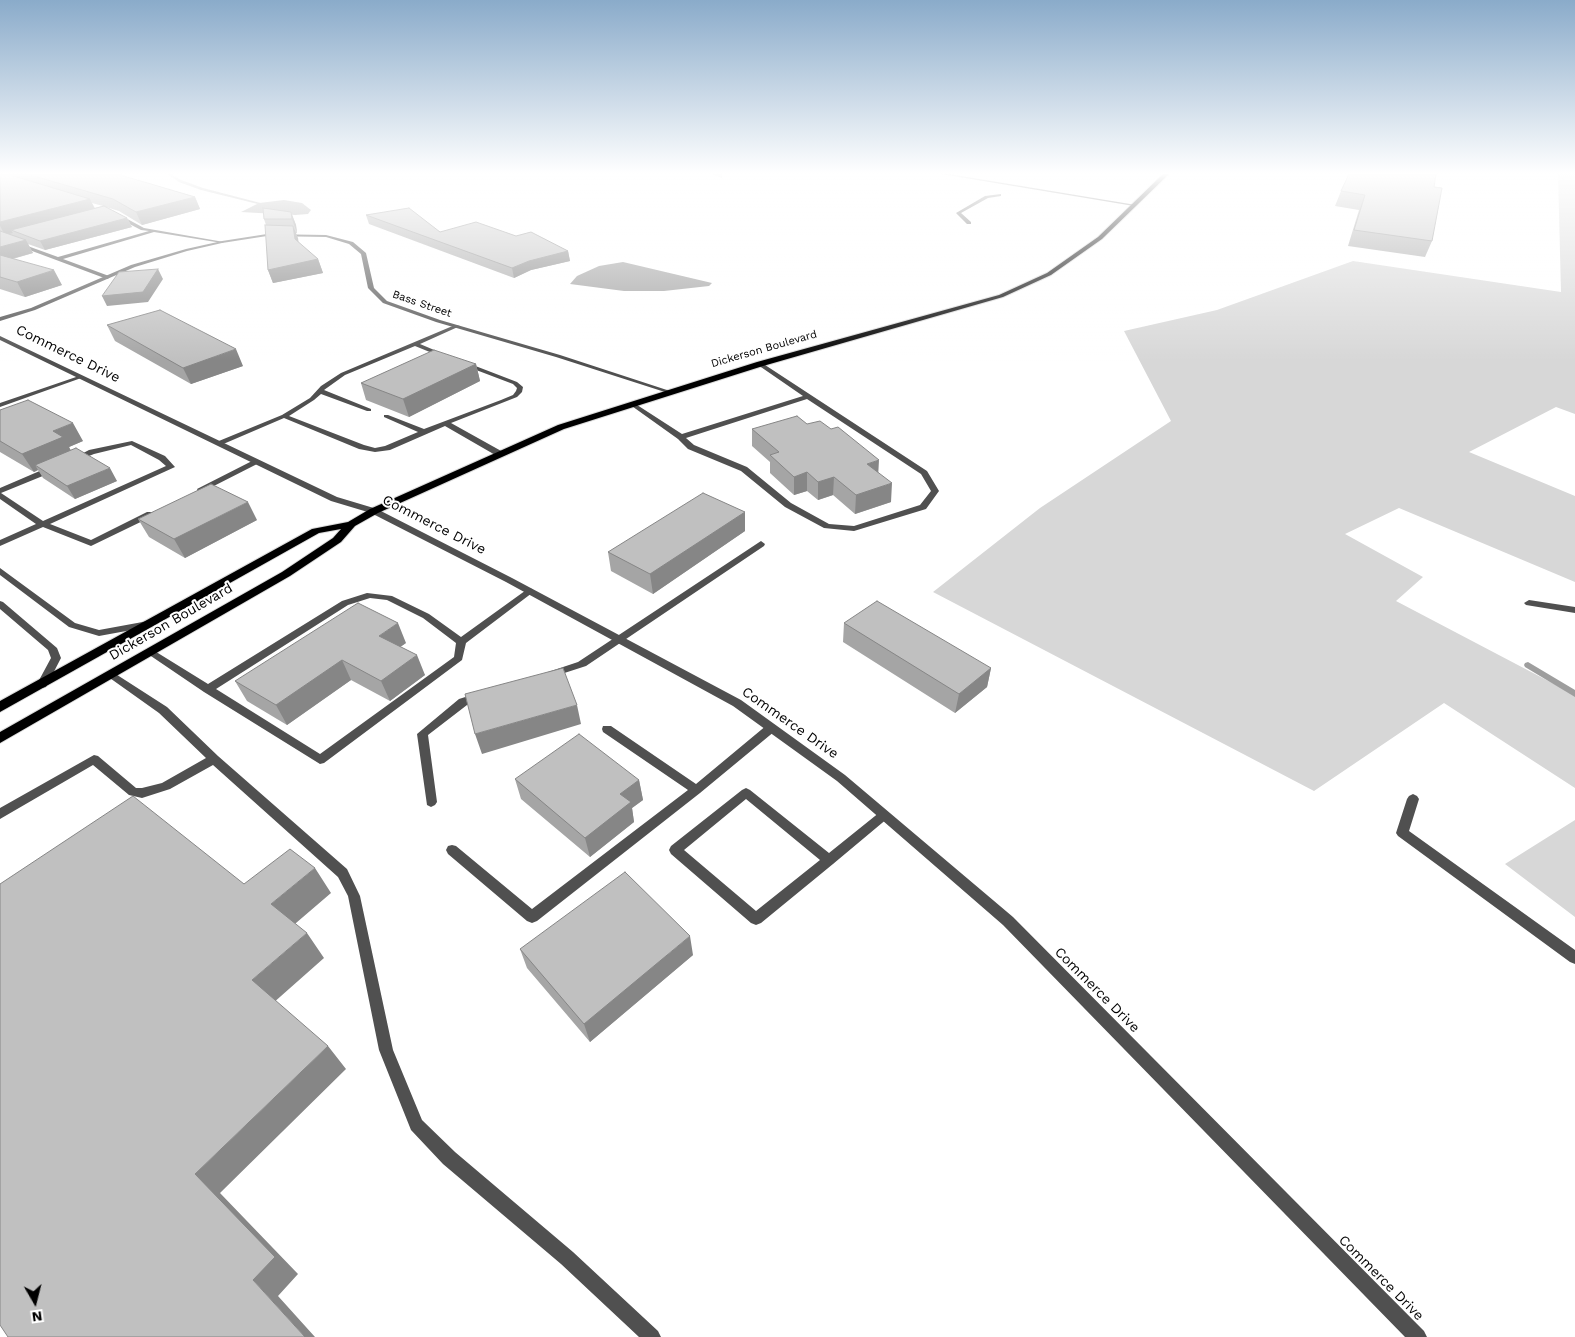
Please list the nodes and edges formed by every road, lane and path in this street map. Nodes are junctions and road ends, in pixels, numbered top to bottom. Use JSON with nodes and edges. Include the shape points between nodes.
{"nodes":[{"id":1,"x":135,"y":236,"type":"edge"},
{"id":2,"x":188,"y":236,"type":"edge"},
{"id":3,"x":258,"y":236,"type":"edge"},
{"id":4,"x":327,"y":236,"type":"edge"},
{"id":5,"x":1102,"y":236,"type":"edge"},
{"id":6,"x":15,"y":237,"type":"edge"},
{"id":7,"x":3,"y":238,"type":"edge"},
{"id":8,"x":222,"y":242,"type":"junction"},
{"id":9,"x":57,"y":258,"type":"junction"},
{"id":10,"x":107,"y":277,"type":"junction"},
{"id":11,"x":0,"y":319,"type":"edge"},
{"id":12,"x":457,"y":326,"type":"junction"},
{"id":13,"x":0,"y":338,"type":"edge"},
{"id":14,"x":415,"y":344,"type":"junction"},
{"id":15,"x":451,"y":358,"type":"edge"},
{"id":16,"x":460,"y":362,"type":"edge"},
{"id":17,"x":760,"y":364,"type":"junction"},
{"id":18,"x":81,"y":377,"type":"junction"},
{"id":19,"x":320,"y":391,"type":"junction"},
{"id":20,"x":670,"y":392,"type":"junction"},
{"id":21,"x":808,"y":397,"type":"junction"},
{"id":22,"x":632,"y":404,"type":"junction"},
{"id":23,"x":0,"y":405,"type":"edge"},
{"id":24,"x":369,"y":410,"type":"dead end"},
{"id":25,"x":284,"y":416,"type":"junction"},
{"id":26,"x":386,"y":416,"type":"dead end"},
{"id":27,"x":445,"y":423,"type":"junction"},
{"id":28,"x":424,"y":432,"type":"junction"},
{"id":29,"x":681,"y":437,"type":"junction"},
{"id":30,"x":218,"y":443,"type":"junction"},
{"id":31,"x":500,"y":454,"type":"junction"},
{"id":32,"x":257,"y":462,"type":"junction"},
{"id":33,"x":196,"y":492,"type":"edge"},
{"id":34,"x":0,"y":493,"type":"edge"},
{"id":35,"x":161,"y":509,"type":"edge"},
{"id":36,"x":374,"y":511,"type":"junction"},
{"id":37,"x":42,"y":524,"type":"junction"},
{"id":38,"x":350,"y":524,"type":"junction"},
{"id":39,"x":0,"y":543,"type":"edge"},
{"id":40,"x":761,"y":544,"type":"dead end"},
{"id":41,"x":0,"y":572,"type":"edge"},
{"id":42,"x":529,"y":591,"type":"junction"},
{"id":43,"x":1529,"y":603,"type":"dead end"},
{"id":44,"x":0,"y":604,"type":"edge"},
{"id":45,"x":1575,"y":610,"type":"edge"},
{"id":46,"x":152,"y":623,"type":"junction"},
{"id":47,"x":620,"y":640,"type":"junction"},
{"id":48,"x":460,"y":642,"type":"junction"},
{"id":49,"x":150,"y":652,"type":"junction"},
{"id":50,"x":111,"y":674,"type":"junction"},
{"id":51,"x":546,"y":676,"type":"edge"},
{"id":52,"x":42,"y":684,"type":"junction"},
{"id":53,"x":208,"y":689,"type":"junction"},
{"id":54,"x":490,"y":693,"type":"edge"},
{"id":55,"x":0,"y":707,"type":"edge"},
{"id":56,"x":771,"y":728,"type":"junction"},
{"id":57,"x":608,"y":729,"type":"dead end"},
{"id":58,"x":0,"y":738,"type":"edge"},
{"id":59,"x":214,"y":758,"type":"junction"},
{"id":60,"x":696,"y":790,"type":"junction"},
{"id":61,"x":1413,"y":799,"type":"dead end"},
{"id":62,"x":431,"y":802,"type":"dead end"},
{"id":63,"x":0,"y":814,"type":"edge"},
{"id":64,"x":884,"y":815,"type":"junction"},
{"id":65,"x":452,"y":850,"type":"dead end"},
{"id":66,"x":829,"y":860,"type":"junction"},
{"id":67,"x":1575,"y":958,"type":"edge"},
{"id":68,"x":652,"y":1337,"type":"edge"},
{"id":69,"x":1418,"y":1337,"type":"edge"}],
"edges":[{"from":1,"to":9,"type":"street"},
{"from":2,"to":8,"type":"street"},
{"from":3,"to":8,"type":"street","name":"Bass Street"},
{"from":4,"to":12,"type":"street","name":"Bass Street","via":[[351,243],[363,253],[371,288],[385,302]]},
{"from":5,"to":17,"type":"main road","name":"Dickerson Boulevard","via":[[1050,274],[1001,296]]},
{"from":6,"to":7,"type":"street"},
{"from":7,"to":9,"type":"street"},
{"from":8,"to":10,"type":"street","name":"Bass Street"},
{"from":9,"to":10,"type":"street"},
{"from":10,"to":11,"type":"street","name":"Bass Street"},
{"from":12,"to":14,"type":"street"},
{"from":12,"to":20,"type":"street","name":"Bass Street"},
{"from":13,"to":18,"type":"street","name":"Commerce Drive"},
{"from":14,"to":15,"type":"street"},
{"from":14,"to":19,"type":"street","via":[[343,374]]},
{"from":16,"to":27,"type":"street","via":[[520,387],[515,396]]},
{"from":17,"to":20,"type":"main road","name":"Dickerson Boulevard"},
{"from":17,"to":21,"type":"street"},
{"from":18,"to":23,"type":"street"},
{"from":18,"to":30,"type":"street","name":"Commerce Drive"},
{"from":19,"to":24,"type":"street"},
{"from":19,"to":25,"type":"street"},
{"from":20,"to":22,"type":"main road","name":"Dickerson Boulevard"},
{"from":21,"to":29,"type":"street"},
{"from":21,"to":29,"type":"street","via":[[924,473],[935,491],[924,507],[854,529],[827,526],[788,505],[744,469],[691,446]]},
{"from":22,"to":29,"type":"street"},
{"from":22,"to":31,"type":"main road","name":"Dickerson Boulevard","via":[[561,427]]},
{"from":25,"to":28,"type":"street","via":[[375,450]]},
{"from":25,"to":30,"type":"street"},
{"from":26,"to":28,"type":"street"},
{"from":27,"to":28,"type":"street"},
{"from":27,"to":31,"type":"street"},
{"from":30,"to":32,"type":"street","name":"Commerce Drive"},
{"from":31,"to":36,"type":"main road","name":"Dickerson Boulevard"},
{"from":32,"to":33,"type":"street"},
{"from":32,"to":36,"type":"street","name":"Commerce Drive","via":[[334,499]]},
{"from":34,"to":37,"type":"street"},
{"from":34,"to":37,"type":"street","via":[[92,452],[132,443],[171,466]]},
{"from":35,"to":37,"type":"street","via":[[91,543]]},
{"from":36,"to":38,"type":"main road","name":"Dickerson Boulevard"},
{"from":36,"to":42,"type":"street","name":"Commerce Drive"},
{"from":37,"to":39,"type":"street"},
{"from":38,"to":46,"type":"main road","name":"Dickerson Boulevard","via":[[316,531]]},
{"from":38,"to":49,"type":"main road","name":"Dickerson Boulevard","via":[[337,540],[286,574]]},
{"from":40,"to":47,"type":"street"},
{"from":41,"to":46,"type":"street","via":[[72,625],[99,633]]},
{"from":42,"to":47,"type":"street","name":"Commerce Drive"},
{"from":42,"to":48,"type":"street"},
{"from":43,"to":45,"type":"street"},
{"from":44,"to":52,"type":"street","via":[[52,648],[56,658]]},
{"from":46,"to":52,"type":"main road","name":"Dickerson Boulevard"},
{"from":47,"to":51,"type":"street","via":[[582,664]]},
{"from":47,"to":56,"type":"street","name":"Commerce Drive","via":[[737,703]]},
{"from":48,"to":53,"type":"street","via":[[426,616],[389,598],[370,595],[345,603]]},
{"from":48,"to":53,"type":"street","via":[[459,658],[320,760]]},
{"from":49,"to":50,"type":"main road","name":"Dickerson Boulevard"},
{"from":49,"to":53,"type":"street"},
{"from":50,"to":58,"type":"main road","name":"Dickerson Boulevard"},
{"from":50,"to":59,"type":"street","via":[[164,710]]},
{"from":52,"to":55,"type":"main road","name":"Dickerson Boulevard"},
{"from":54,"to":62,"type":"street","via":[[463,702],[422,734]]},
{"from":56,"to":60,"type":"street"},
{"from":56,"to":64,"type":"street","name":"Commerce Drive","via":[[841,778]]},
{"from":57,"to":60,"type":"street"},
{"from":59,"to":63,"type":"street","via":[[166,786],[142,793],[132,792],[94,759]]},
{"from":59,"to":68,"type":"street","via":[[343,873],[354,896],[386,1050],[416,1124]]},
{"from":60,"to":65,"type":"street","via":[[532,917]]},
{"from":61,"to":67,"type":"street","via":[[1402,833]]},
{"from":64,"to":66,"type":"street"},
{"from":64,"to":69,"type":"street","name":"Commerce Drive","via":[[1008,921]]},
{"from":66,"to":66,"type":"street","via":[[756,919],[675,850],[746,793]]}]}
